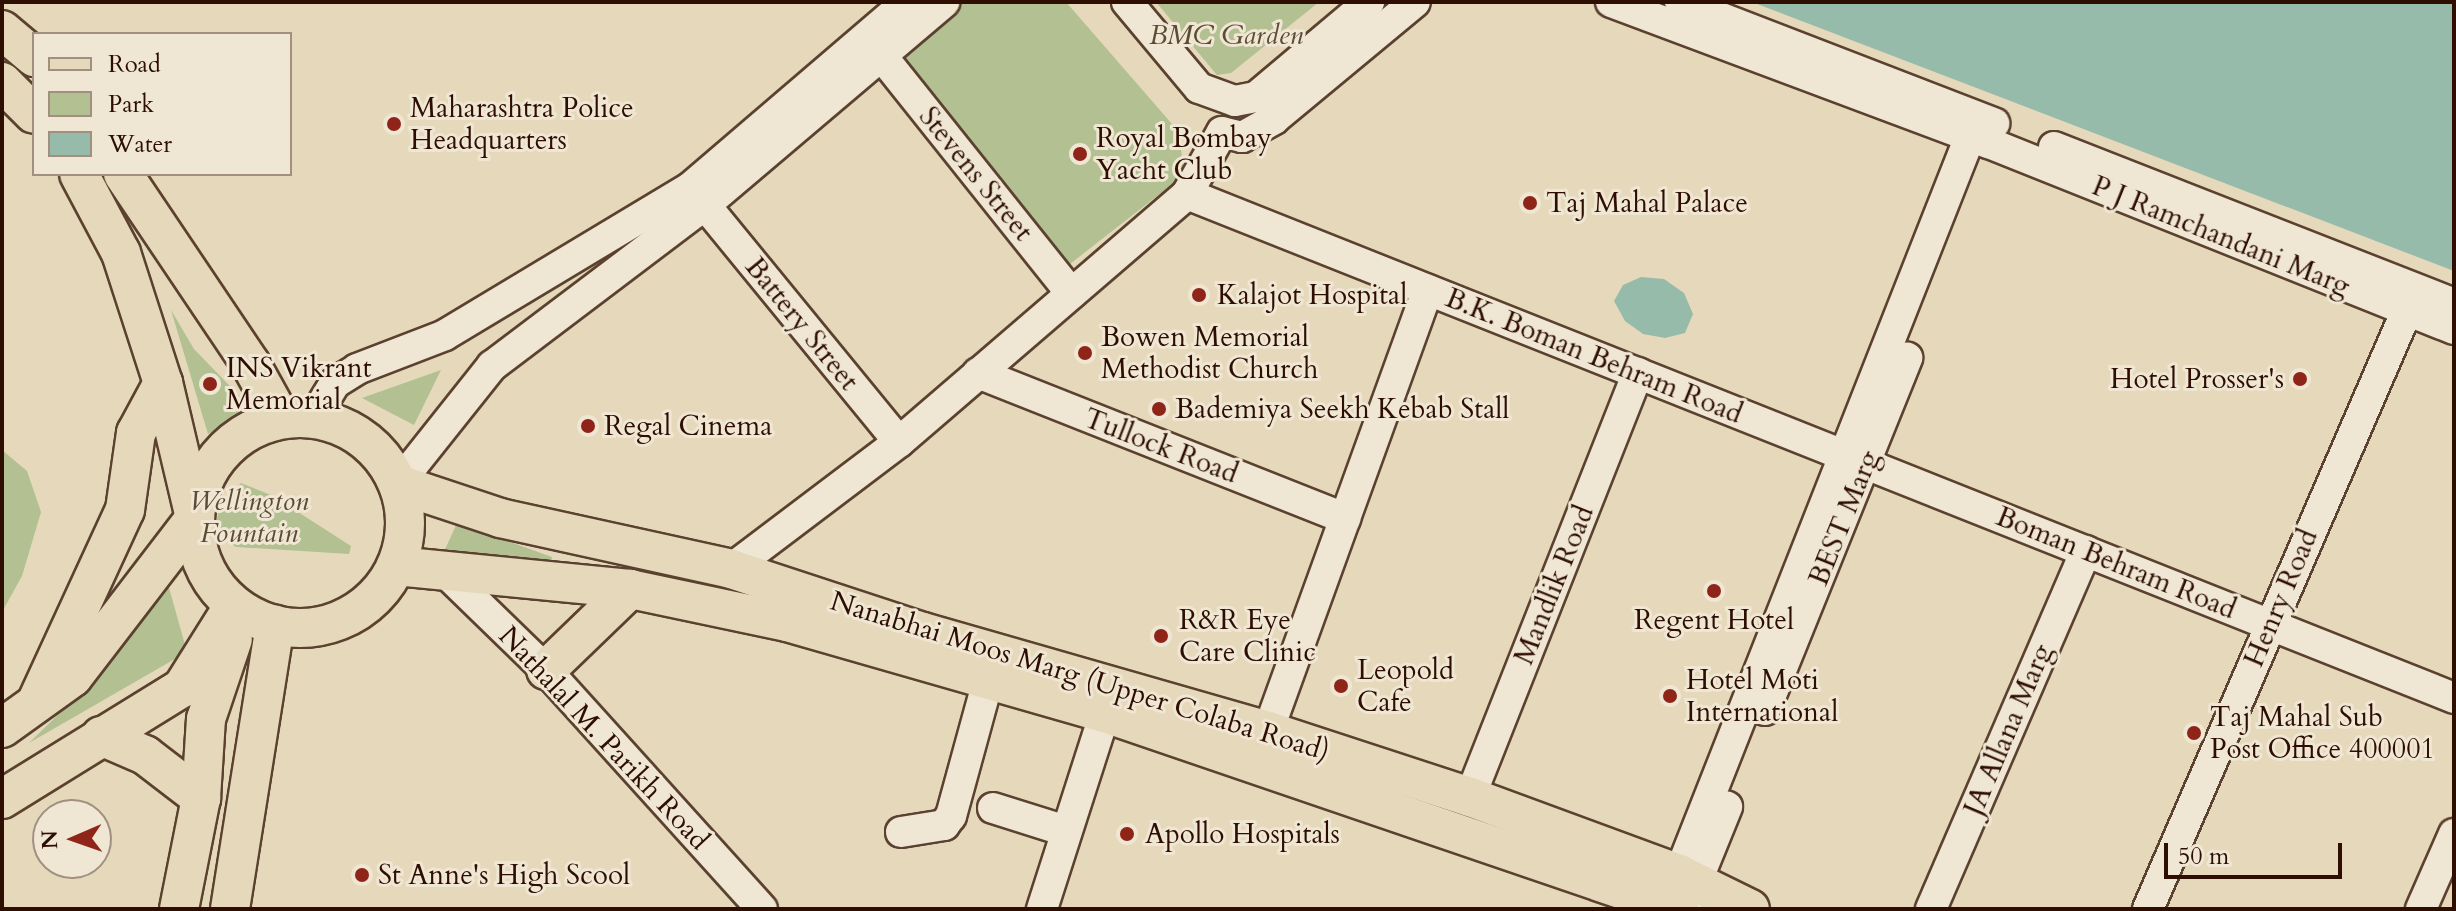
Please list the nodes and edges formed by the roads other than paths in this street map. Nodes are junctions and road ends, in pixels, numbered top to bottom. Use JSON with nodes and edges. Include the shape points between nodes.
{"nodes":[{"id":1,"x":944,"y":2,"type":"edge"},
{"id":2,"x":1110,"y":2,"type":"edge"},
{"id":3,"x":1127,"y":2,"type":"edge"},
{"id":4,"x":1369,"y":2,"type":"edge"},
{"id":5,"x":1415,"y":2,"type":"edge"},
{"id":6,"x":1611,"y":2,"type":"edge"},
{"id":7,"x":1680,"y":2,"type":"edge"},
{"id":8,"x":898,"y":5,"type":"edge"},
{"id":9,"x":2,"y":30,"type":"edge"},
{"id":10,"x":32,"y":55,"type":"edge"},
{"id":11,"x":881,"y":55,"type":"junction"},
{"id":12,"x":2,"y":82,"type":"edge"},
{"id":13,"x":32,"y":112,"type":"edge"},
{"id":14,"x":1983,"y":130,"type":"junction"},
{"id":15,"x":1222,"y":132,"type":"junction"},
{"id":16,"x":80,"y":176,"type":"edge"},
{"id":17,"x":124,"y":176,"type":"edge"},
{"id":18,"x":1187,"y":194,"type":"junction"},
{"id":19,"x":705,"y":205,"type":"junction"},
{"id":20,"x":161,"y":234,"type":"junction"},
{"id":21,"x":121,"y":253,"type":"junction"},
{"id":22,"x":1428,"y":290,"type":"junction"},
{"id":23,"x":1071,"y":293,"type":"junction"},
{"id":24,"x":2411,"y":299,"type":"junction"},
{"id":25,"x":2454,"y":304,"type":"edge"},
{"id":26,"x":2454,"y":329,"type":"edge"},
{"id":27,"x":978,"y":373,"type":"junction"},
{"id":28,"x":1638,"y":373,"type":"junction"},
{"id":29,"x":163,"y":383,"type":"junction"},
{"id":30,"x":297,"y":419,"type":"junction"},
{"id":31,"x":899,"y":442,"type":"junction"},
{"id":32,"x":1856,"y":460,"type":"junction"},
{"id":33,"x":398,"y":484,"type":"junction"},
{"id":34,"x":195,"y":518,"type":"junction"},
{"id":35,"x":1345,"y":518,"type":"junction"},
{"id":36,"x":2086,"y":551,"type":"junction"},
{"id":37,"x":396,"y":566,"type":"junction"},
{"id":38,"x":731,"y":569,"type":"junction"},
{"id":39,"x":443,"y":570,"type":"junction"},
{"id":40,"x":630,"y":589,"type":"junction"},
{"id":41,"x":251,"y":614,"type":"junction"},
{"id":42,"x":2270,"y":624,"type":"junction"},
{"id":43,"x":546,"y":670,"type":"junction"},
{"id":44,"x":988,"y":681,"type":"junction"},
{"id":45,"x":2454,"y":698,"type":"edge"},
{"id":46,"x":35,"y":703,"type":"junction"},
{"id":47,"x":1105,"y":713,"type":"junction"},
{"id":48,"x":2,"y":728,"type":"edge"},
{"id":49,"x":1268,"y":731,"type":"junction"},
{"id":50,"x":101,"y":736,"type":"junction"},
{"id":51,"x":1470,"y":797,"type":"junction"},
{"id":52,"x":201,"y":798,"type":"junction"},
{"id":53,"x":2,"y":799,"type":"edge"},
{"id":54,"x":993,"y":808,"type":"dead end"},
{"id":55,"x":1066,"y":831,"type":"junction"},
{"id":56,"x":901,"y":832,"type":"dead end"},
{"id":57,"x":2454,"y":834,"type":"edge"},
{"id":58,"x":1679,"y":898,"type":"edge"},
{"id":59,"x":179,"y":909,"type":"edge"},
{"id":60,"x":230,"y":909,"type":"edge"},
{"id":61,"x":762,"y":909,"type":"edge"},
{"id":62,"x":1042,"y":909,"type":"edge"},
{"id":63,"x":1750,"y":909,"type":"edge"},
{"id":64,"x":1931,"y":909,"type":"edge"},
{"id":65,"x":2148,"y":909,"type":"edge"},
{"id":66,"x":2421,"y":909,"type":"edge"}],
"edges":[{"from":1,"to":11,"type":"street"},
{"from":2,"to":15,"type":"street"},
{"from":3,"to":4,"type":"street","via":[[1199,88],[1235,101],[1256,97]]},
{"from":5,"to":15,"type":"street","via":[[1274,119],[1242,137]]},
{"from":6,"to":14,"type":"street"},
{"from":7,"to":14,"type":"street"},
{"from":8,"to":30,"type":"street","via":[[691,187],[445,335],[357,369]]},
{"from":9,"to":10,"type":"main road"},
{"from":11,"to":19,"type":"street"},
{"from":11,"to":23,"type":"street","name":"Stevens Street"},
{"from":12,"to":13,"type":"main road"},
{"from":14,"to":24,"type":"street","name":"P J Ramchandani Marg"},
{"from":14,"to":32,"type":"street","name":"BEST Marg"},
{"from":15,"to":18,"type":"street"},
{"from":16,"to":21,"type":"main road"},
{"from":17,"to":20,"type":"main road"},
{"from":18,"to":22,"type":"street","name":"B.K. Boman Behram Road"},
{"from":18,"to":23,"type":"street"},
{"from":19,"to":31,"type":"street","name":"Battery Street"},
{"from":19,"to":33,"type":"street","via":[[492,366]]},
{"from":20,"to":21,"type":"main road"},
{"from":20,"to":30,"type":"main road","via":[[250,363]]},
{"from":21,"to":29,"type":"main road"},
{"from":22,"to":28,"type":"street","name":"B.K. Boman Behram Road"},
{"from":22,"to":35,"type":"street"},
{"from":23,"to":27,"type":"street"},
{"from":24,"to":25,"type":"street","name":"P J Ramchandani Marg"},
{"from":24,"to":26,"type":"street","name":"P J Ramchandani Marg"},
{"from":24,"to":42,"type":"street","name":"Henry Road"},
{"from":27,"to":31,"type":"street"},
{"from":27,"to":35,"type":"street","name":"Tullock Road"},
{"from":28,"to":32,"type":"street","name":"B.K. Boman Behram Road"},
{"from":28,"to":51,"type":"street","name":"Mandlik Road"},
{"from":29,"to":34,"type":"main road"},
{"from":29,"to":46,"type":"main road","via":[[136,433],[125,510]]},
{"from":30,"to":33,"type":"main road","via":[[356,433],[383,457]]},
{"from":30,"to":34,"type":"main road","via":[[251,429],[222,451],[203,482]]},
{"from":31,"to":38,"type":"street"},
{"from":32,"to":36,"type":"street","name":"Boman Behram Road"},
{"from":32,"to":58,"type":"street","name":"BEST Marg"},
{"from":33,"to":37,"type":"main road","via":[[405,526]]},
{"from":33,"to":38,"type":"main road","name":"Nanabhai Moos Marg (Upper Colaba Road)","via":[[500,518]]},
{"from":34,"to":41,"type":"main road","via":[[198,551],[207,571]]},
{"from":34,"to":46,"type":"main road","via":[[73,677]]},
{"from":35,"to":49,"type":"street"},
{"from":36,"to":42,"type":"street","name":"Boman Behram Road"},
{"from":36,"to":64,"type":"street","name":"JA Allana Marg"},
{"from":37,"to":39,"type":"main road","name":"Nanabhai Moos Marg (Upper Colaba Road)"},
{"from":37,"to":41,"type":"main road","via":[[382,590],[357,612],[327,625]]},
{"from":38,"to":49,"type":"main road","name":"Nanabhai Moos Marg (Upper Colaba Road)","via":[[923,632]]},
{"from":39,"to":40,"type":"main road","name":"Nanabhai Moos Marg (Upper Colaba Road)"},
{"from":39,"to":43,"type":"street","name":"Nathalal M. Parikh Road"},
{"from":40,"to":43,"type":"main road"},
{"from":40,"to":44,"type":"main road","name":"Nanabhai Moos Marg (Upper Colaba Road)","via":[[787,622]]},
{"from":41,"to":50,"type":"main road","via":[[182,688]]},
{"from":41,"to":52,"type":"main road","via":[[218,670],[206,719]]},
{"from":41,"to":60,"type":"main road"},
{"from":42,"to":45,"type":"street","name":"Boman Behram Road"},
{"from":42,"to":65,"type":"street","name":"Henry Road"},
{"from":43,"to":61,"type":"street","name":"Nathalal M. Parikh Road"},
{"from":44,"to":47,"type":"main road","name":"Nanabhai Moos Marg (Upper Colaba Road)"},
{"from":44,"to":56,"type":"street","via":[[951,816],[944,825]]},
{"from":46,"to":48,"type":"main road"},
{"from":47,"to":55,"type":"street"},
{"from":47,"to":58,"type":"main road","name":"Nanabhai Moos Marg (Upper Colaba Road)"},
{"from":49,"to":51,"type":"main road","name":"Nanabhai Moos Marg (Upper Colaba Road)"},
{"from":50,"to":52,"type":"main road","via":[[145,755]]},
{"from":50,"to":53,"type":"main road"},
{"from":51,"to":58,"type":"main road","name":"Nanabhai Moos Marg (Upper Colaba Road)"},
{"from":52,"to":59,"type":"main road"},
{"from":54,"to":55,"type":"street"},
{"from":55,"to":62,"type":"street"},
{"from":57,"to":66,"type":"street"},
{"from":58,"to":63,"type":"main road","name":"Nanabhai Moos Marg (Upper Colaba Road)"}]}
